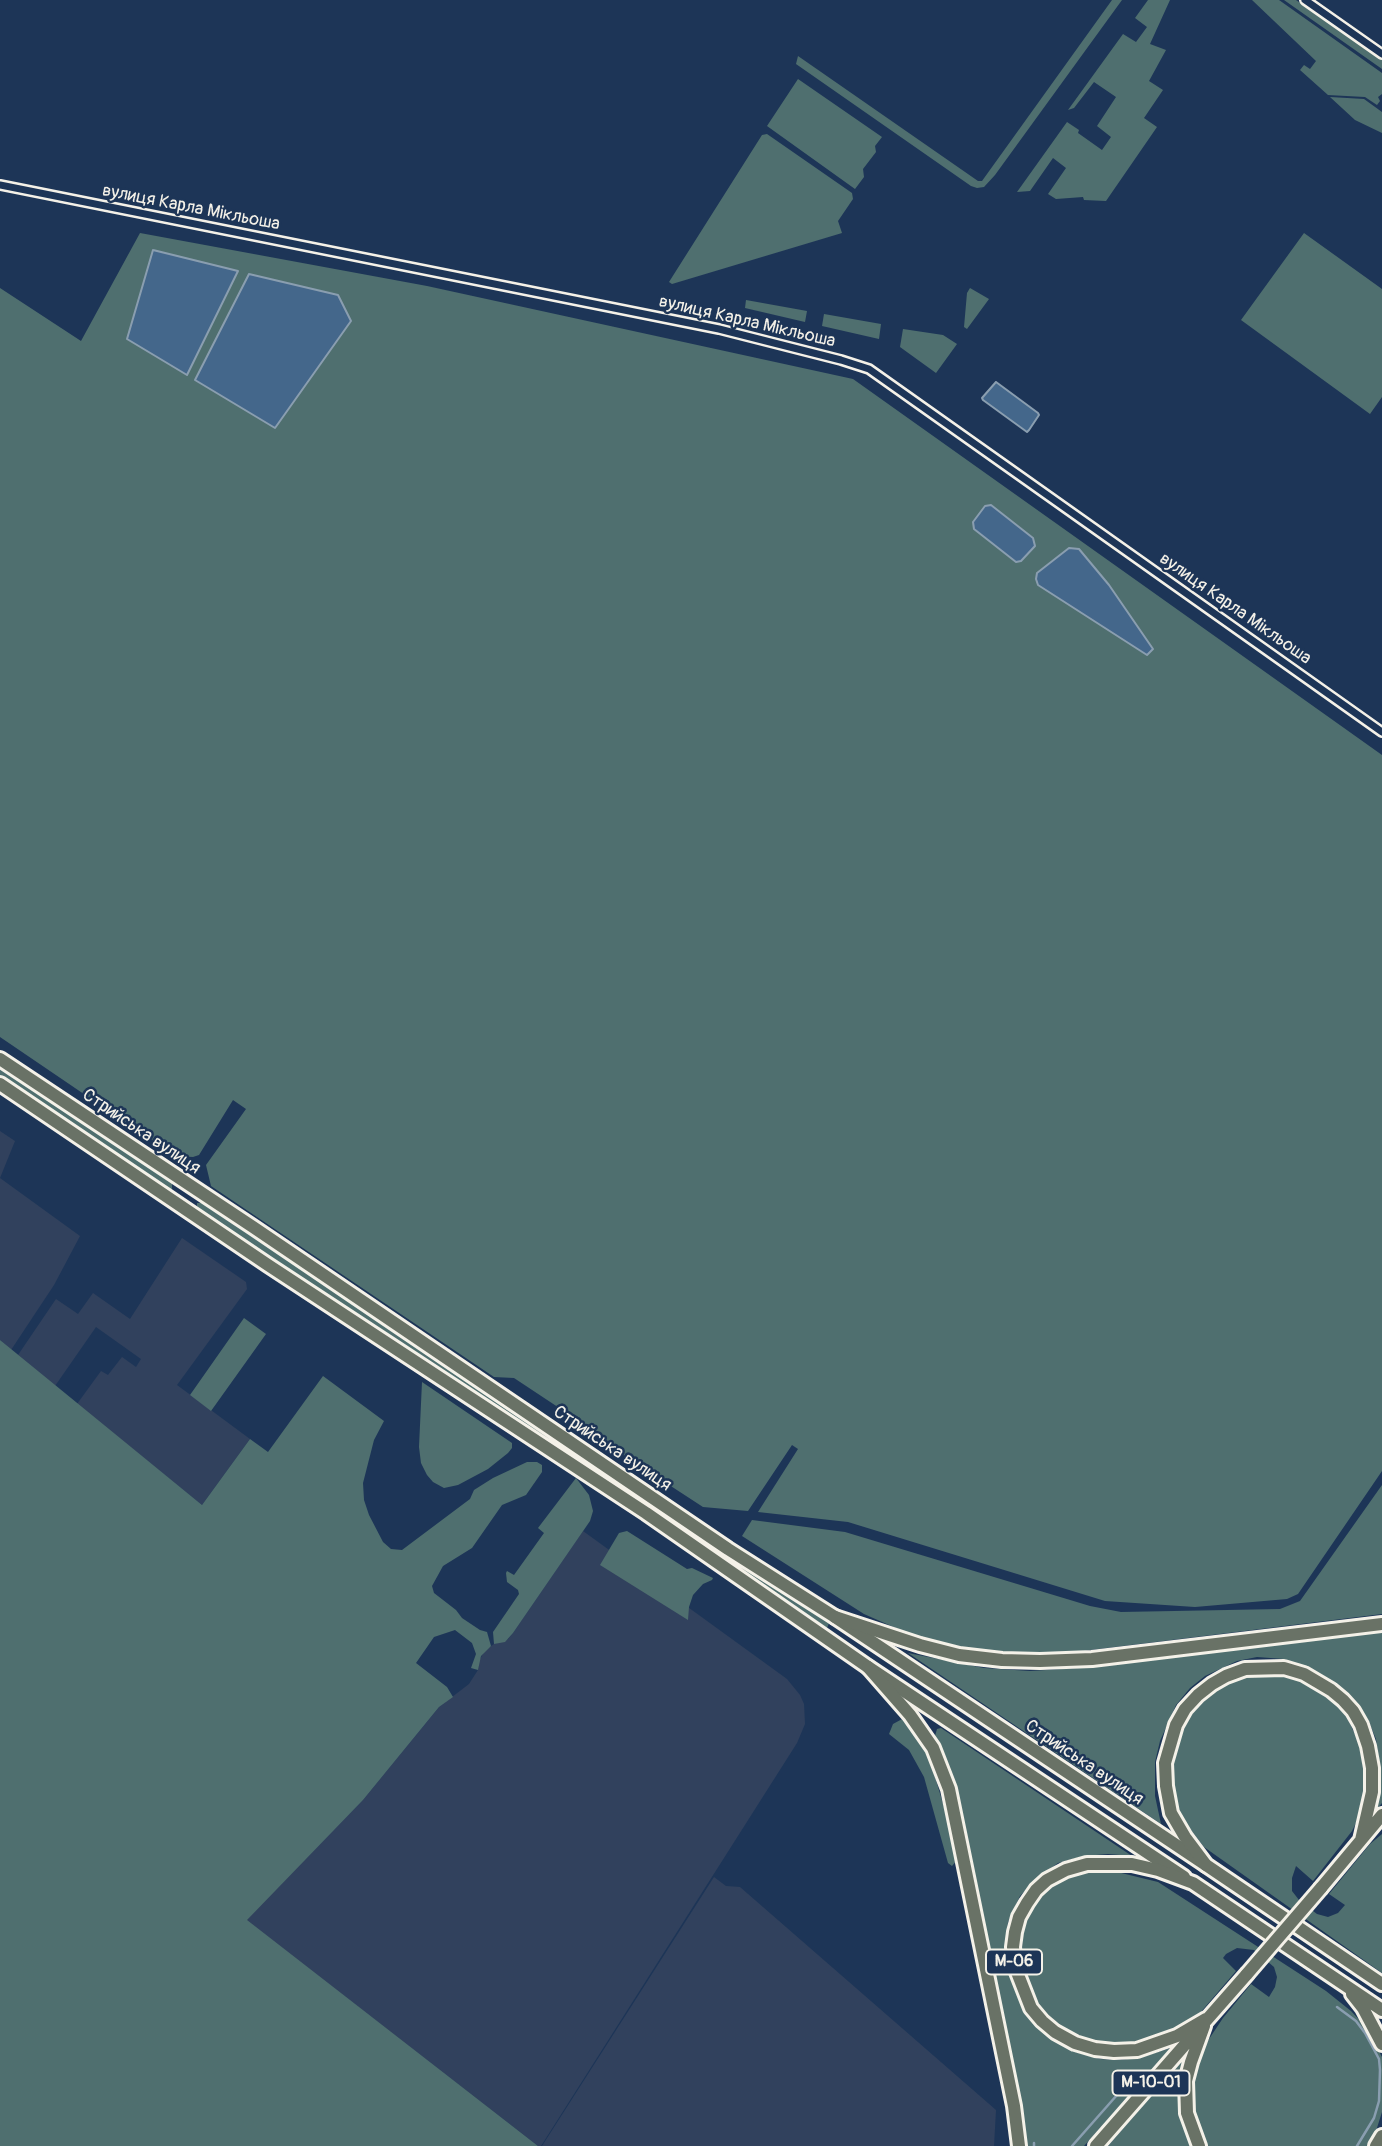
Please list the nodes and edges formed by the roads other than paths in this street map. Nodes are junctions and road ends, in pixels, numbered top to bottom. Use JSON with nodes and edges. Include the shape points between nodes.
{"nodes":[{"id":1,"x":1305,"y":0,"type":"edge"},
{"id":2,"x":1382,"y":54,"type":"edge"},
{"id":3,"x":0,"y":186,"type":"edge"},
{"id":4,"x":1382,"y":732,"type":"edge"},
{"id":5,"x":0,"y":1059,"type":"edge"},
{"id":6,"x":0,"y":1084,"type":"edge"},
{"id":7,"x":628,"y":1480,"type":"junction"},
{"id":8,"x":618,"y":1495,"type":"junction"},
{"id":9,"x":835,"y":1618,"type":"junction"},
{"id":10,"x":1382,"y":1624,"type":"edge"},
{"id":11,"x":868,"y":1667,"type":"junction"},
{"id":12,"x":1382,"y":1815,"type":"edge"},
{"id":13,"x":1382,"y":1825,"type":"edge"},
{"id":14,"x":1361,"y":1840,"type":"junction"},
{"id":15,"x":1206,"y":1866,"type":"junction"},
{"id":16,"x":1194,"y":1883,"type":"junction"},
{"id":17,"x":1382,"y":1982,"type":"edge"},
{"id":18,"x":1346,"y":1985,"type":"junction"},
{"id":19,"x":1382,"y":2010,"type":"edge"},
{"id":20,"x":1206,"y":2019,"type":"junction"},
{"id":21,"x":1382,"y":2044,"type":"edge"},
{"id":22,"x":1382,"y":2136,"type":"edge"},
{"id":23,"x":1019,"y":2146,"type":"edge"},
{"id":24,"x":1096,"y":2146,"type":"edge"},
{"id":25,"x":1199,"y":2146,"type":"edge"},
{"id":26,"x":1376,"y":2146,"type":"edge"}],
"edges":[{"from":1,"to":2,"type":"street"},
{"from":3,"to":4,"type":"street","name":"вулиця Карла Мікльоша","via":[[719,329],[869,369]]},
{"from":5,"to":7,"type":"main road","name":"Стрийська вулиця"},
{"from":6,"to":8,"type":"main road","name":"Стрийська вулиця"},
{"from":7,"to":8,"type":"main road"},
{"from":7,"to":9,"type":"main road","name":"Стрийська вулиця"},
{"from":8,"to":11,"type":"main road","name":"Стрийська вулиця"},
{"from":9,"to":10,"type":"main road","via":[[920,1645],[1002,1661],[1092,1660]]},
{"from":9,"to":15,"type":"main road","name":"Стрийська вулиця"},
{"from":11,"to":16,"type":"main road"},
{"from":11,"to":23,"type":"main road","via":[[933,1748],[949,1789]]},
{"from":12,"to":14,"type":"main road","number":"М-06"},
{"from":13,"to":14,"type":"main road"},
{"from":14,"to":15,"type":"main road","via":[[1372,1768],[1353,1711],[1331,1690],[1304,1674],[1284,1668],[1245,1669],[1198,1695],[1180,1717],[1165,1763],[1171,1813]]},
{"from":14,"to":20,"type":"main road","number":"М-06","bridge":true},
{"from":15,"to":17,"type":"main road","name":"Стрийська вулиця"},
{"from":16,"to":18,"type":"main road","number":"М-06"},
{"from":16,"to":20,"type":"main road","number":"М-06","via":[[1132,1864],[1087,1864],[1066,1870],[1036,1890],[1019,1917],[1013,1947],[1015,1967],[1031,2008],[1055,2032],[1075,2043],[1095,2049],[1137,2050],[1177,2036]]},
{"from":18,"to":19,"type":"main road","number":"М-06"},
{"from":18,"to":21,"type":"main road"},
{"from":20,"to":24,"type":"main road","number":"М-10-01"},
{"from":20,"to":25,"type":"main road","via":[[1186,2081],[1187,2113]]},
{"from":22,"to":26,"type":"main road"}]}
